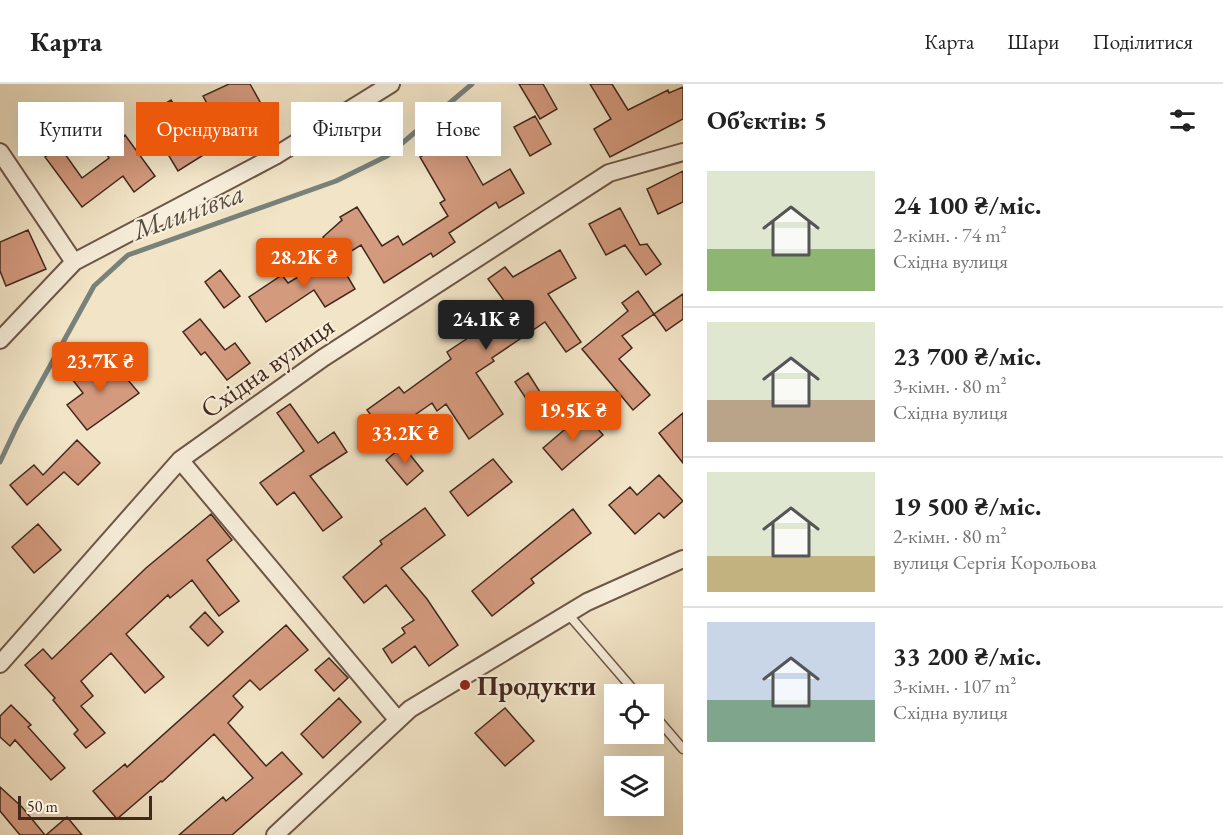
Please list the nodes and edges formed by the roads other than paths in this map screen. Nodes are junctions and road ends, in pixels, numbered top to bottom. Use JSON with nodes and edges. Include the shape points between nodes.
{"nodes":[{"id":1,"x":391,"y":84,"type":"edge"},
{"id":2,"x":0,"y":152,"type":"edge"},
{"id":3,"x":683,"y":152,"type":"edge"},
{"id":4,"x":74,"y":262,"type":"junction"},
{"id":5,"x":0,"y":340,"type":"edge"},
{"id":6,"x":180,"y":460,"type":"junction"},
{"id":7,"x":683,"y":558,"type":"edge"},
{"id":8,"x":568,"y":614,"type":"junction"},
{"id":9,"x":0,"y":664,"type":"edge"},
{"id":10,"x":628,"y":684,"type":"edge"},
{"id":11,"x":397,"y":719,"type":"junction"},
{"id":12,"x":664,"y":727,"type":"edge"},
{"id":13,"x":683,"y":749,"type":"edge"},
{"id":14,"x":275,"y":835,"type":"edge"}],
"edges":[{"from":1,"to":4,"type":"street","via":[[275,156]]},
{"from":2,"to":4,"type":"street"},
{"from":3,"to":6,"type":"street","name":"Східна вулиця","via":[[609,173],[323,358]]},
{"from":4,"to":5,"type":"street"},
{"from":6,"to":9,"type":"street","name":"Східна вулиця"},
{"from":6,"to":11,"type":"street"},
{"from":7,"to":8,"type":"street"},
{"from":8,"to":10,"type":"lane"},
{"from":8,"to":11,"type":"street"},
{"from":11,"to":14,"type":"street"},
{"from":12,"to":13,"type":"lane"}]}
